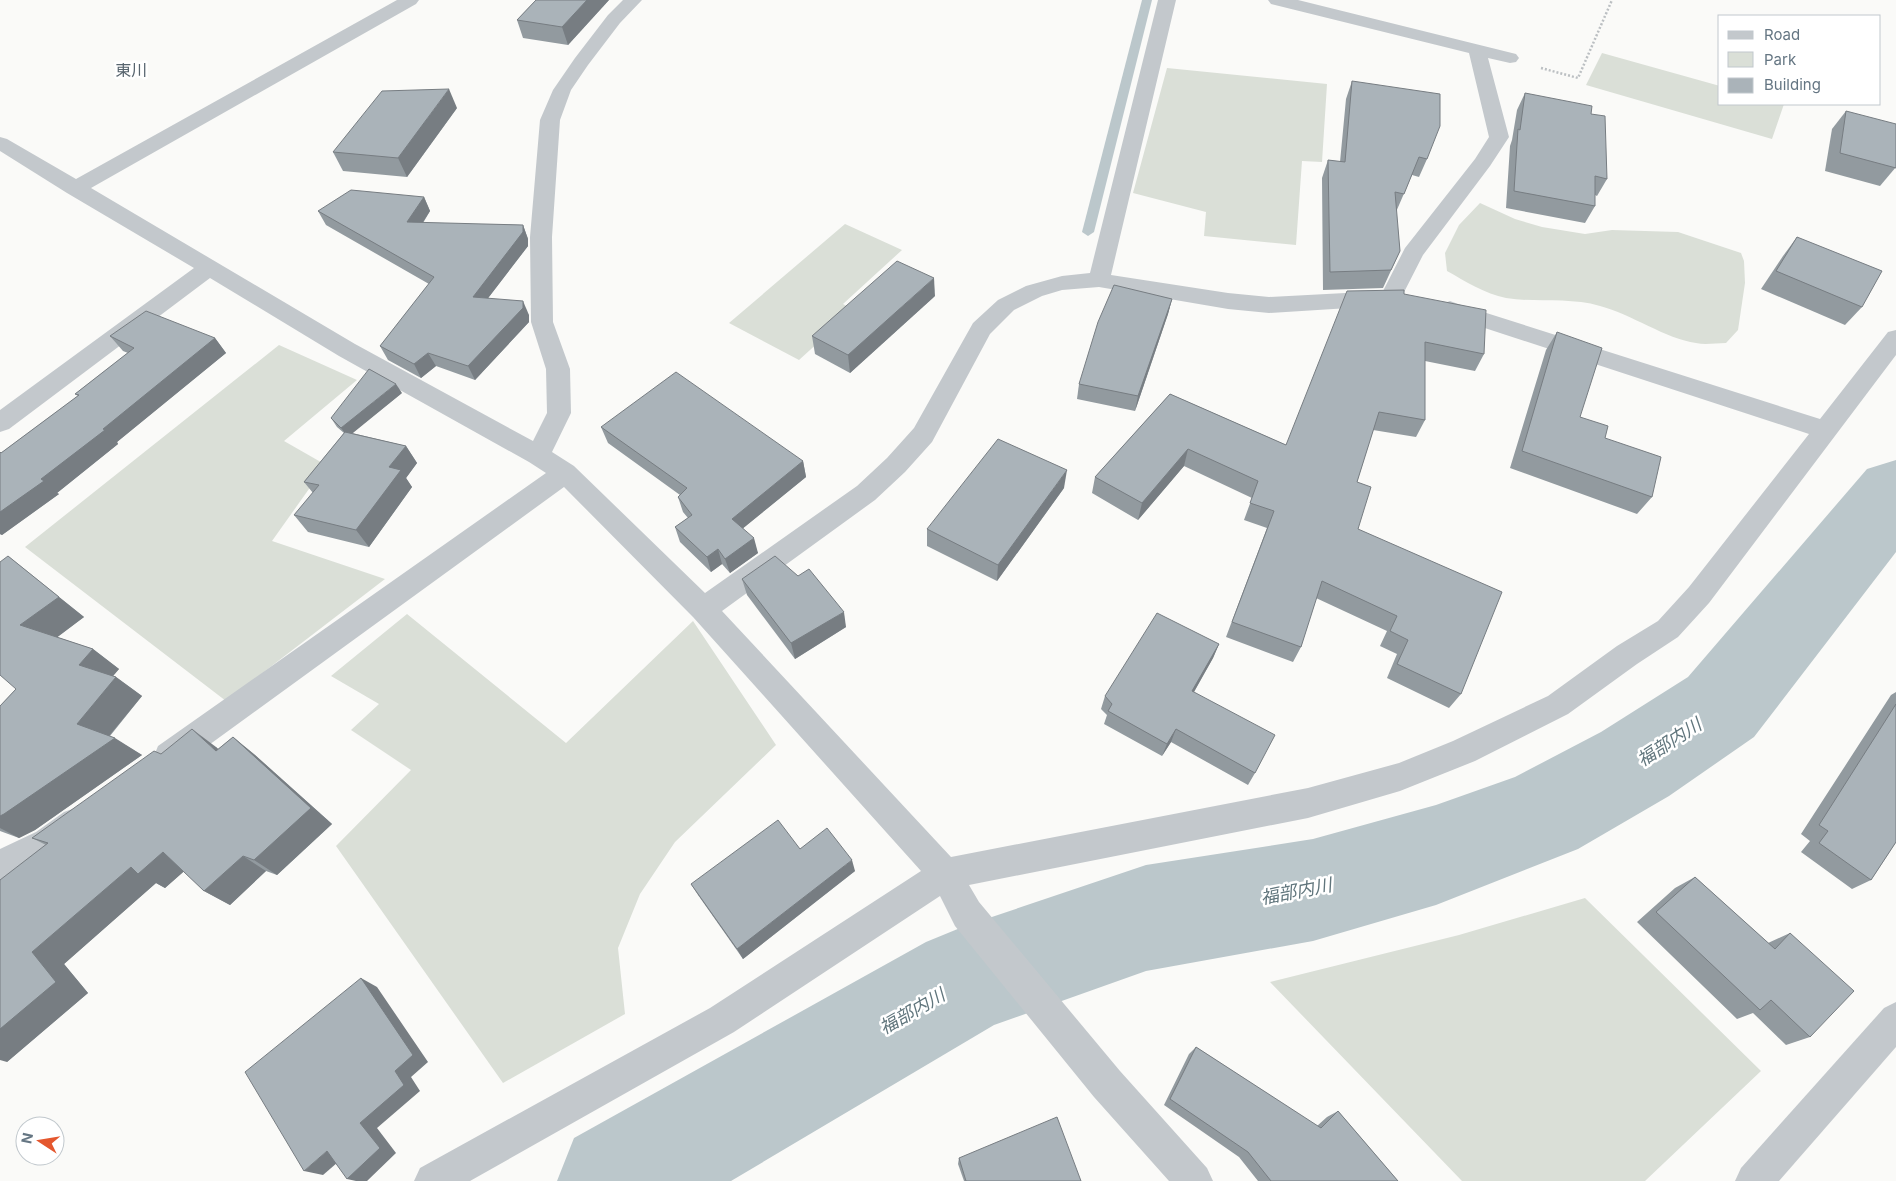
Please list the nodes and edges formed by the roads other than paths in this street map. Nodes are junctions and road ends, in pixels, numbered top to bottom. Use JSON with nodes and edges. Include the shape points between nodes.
{"nodes":[{"id":1,"x":410,"y":0,"type":"edge"},
{"id":2,"x":633,"y":0,"type":"edge"},
{"id":3,"x":1167,"y":0,"type":"edge"},
{"id":4,"x":1277,"y":0,"type":"edge"},
{"id":5,"x":1478,"y":50,"type":"junction"},
{"id":6,"x":1510,"y":58,"type":"road end"},
{"id":7,"x":0,"y":144,"type":"edge"},
{"id":8,"x":74,"y":189,"type":"junction"},
{"id":9,"x":209,"y":268,"type":"junction"},
{"id":10,"x":1099,"y":280,"type":"junction"},
{"id":11,"x":1409,"y":300,"type":"junction"},
{"id":12,"x":1896,"y":338,"type":"edge"},
{"id":13,"x":0,"y":423,"type":"edge"},
{"id":14,"x":1825,"y":430,"type":"junction"},
{"id":15,"x":538,"y":455,"type":"junction"},
{"id":16,"x":565,"y":473,"type":"junction"},
{"id":17,"x":703,"y":609,"type":"junction"},
{"id":18,"x":144,"y":774,"type":"edge"},
{"id":19,"x":96,"y":808,"type":"edge"},
{"id":20,"x":0,"y":866,"type":"edge"},
{"id":21,"x":945,"y":874,"type":"junction"},
{"id":22,"x":1896,"y":1020,"type":"edge"},
{"id":23,"x":433,"y":1181,"type":"edge"},
{"id":24,"x":1194,"y":1181,"type":"edge"},
{"id":25,"x":1754,"y":1181,"type":"edge"}],
"edges":[{"from":1,"to":8,"type":"street"},
{"from":2,"to":15,"type":"street","via":[[581,62],[562,90],[550,120],[542,237],[542,322],[558,369],[559,412]]},
{"from":3,"to":10,"type":"street"},
{"from":4,"to":5,"type":"street"},
{"from":5,"to":6,"type":"street"},
{"from":5,"to":11,"type":"street","via":[[1499,137],[1413,253]]},
{"from":7,"to":8,"type":"street"},
{"from":8,"to":9,"type":"street"},
{"from":9,"to":13,"type":"street"},
{"from":9,"to":15,"type":"street","via":[[347,350]]},
{"from":10,"to":11,"type":"street","via":[[1228,301],[1269,304],[1332,299]]},
{"from":10,"to":17,"type":"street","via":[[1062,283],[1034,291],[1006,305],[981,329],[923,435],[896,465],[866,493]]},
{"from":11,"to":14,"type":"street"},
{"from":12,"to":14,"type":"street"},
{"from":14,"to":21,"type":"street","via":[[1699,595],[1668,629],[1558,705],[1464,752],[1400,777],[1308,803]]},
{"from":15,"to":16,"type":"street"},
{"from":16,"to":17,"type":"street"},
{"from":16,"to":18,"type":"street"},
{"from":17,"to":21,"type":"street"},
{"from":19,"to":20,"type":"street","via":[[47,843]]},
{"from":21,"to":23,"type":"street","via":[[722,1020]]},
{"from":21,"to":24,"type":"street","via":[[967,914],[1107,1084]]},
{"from":22,"to":25,"type":"street"}]}
